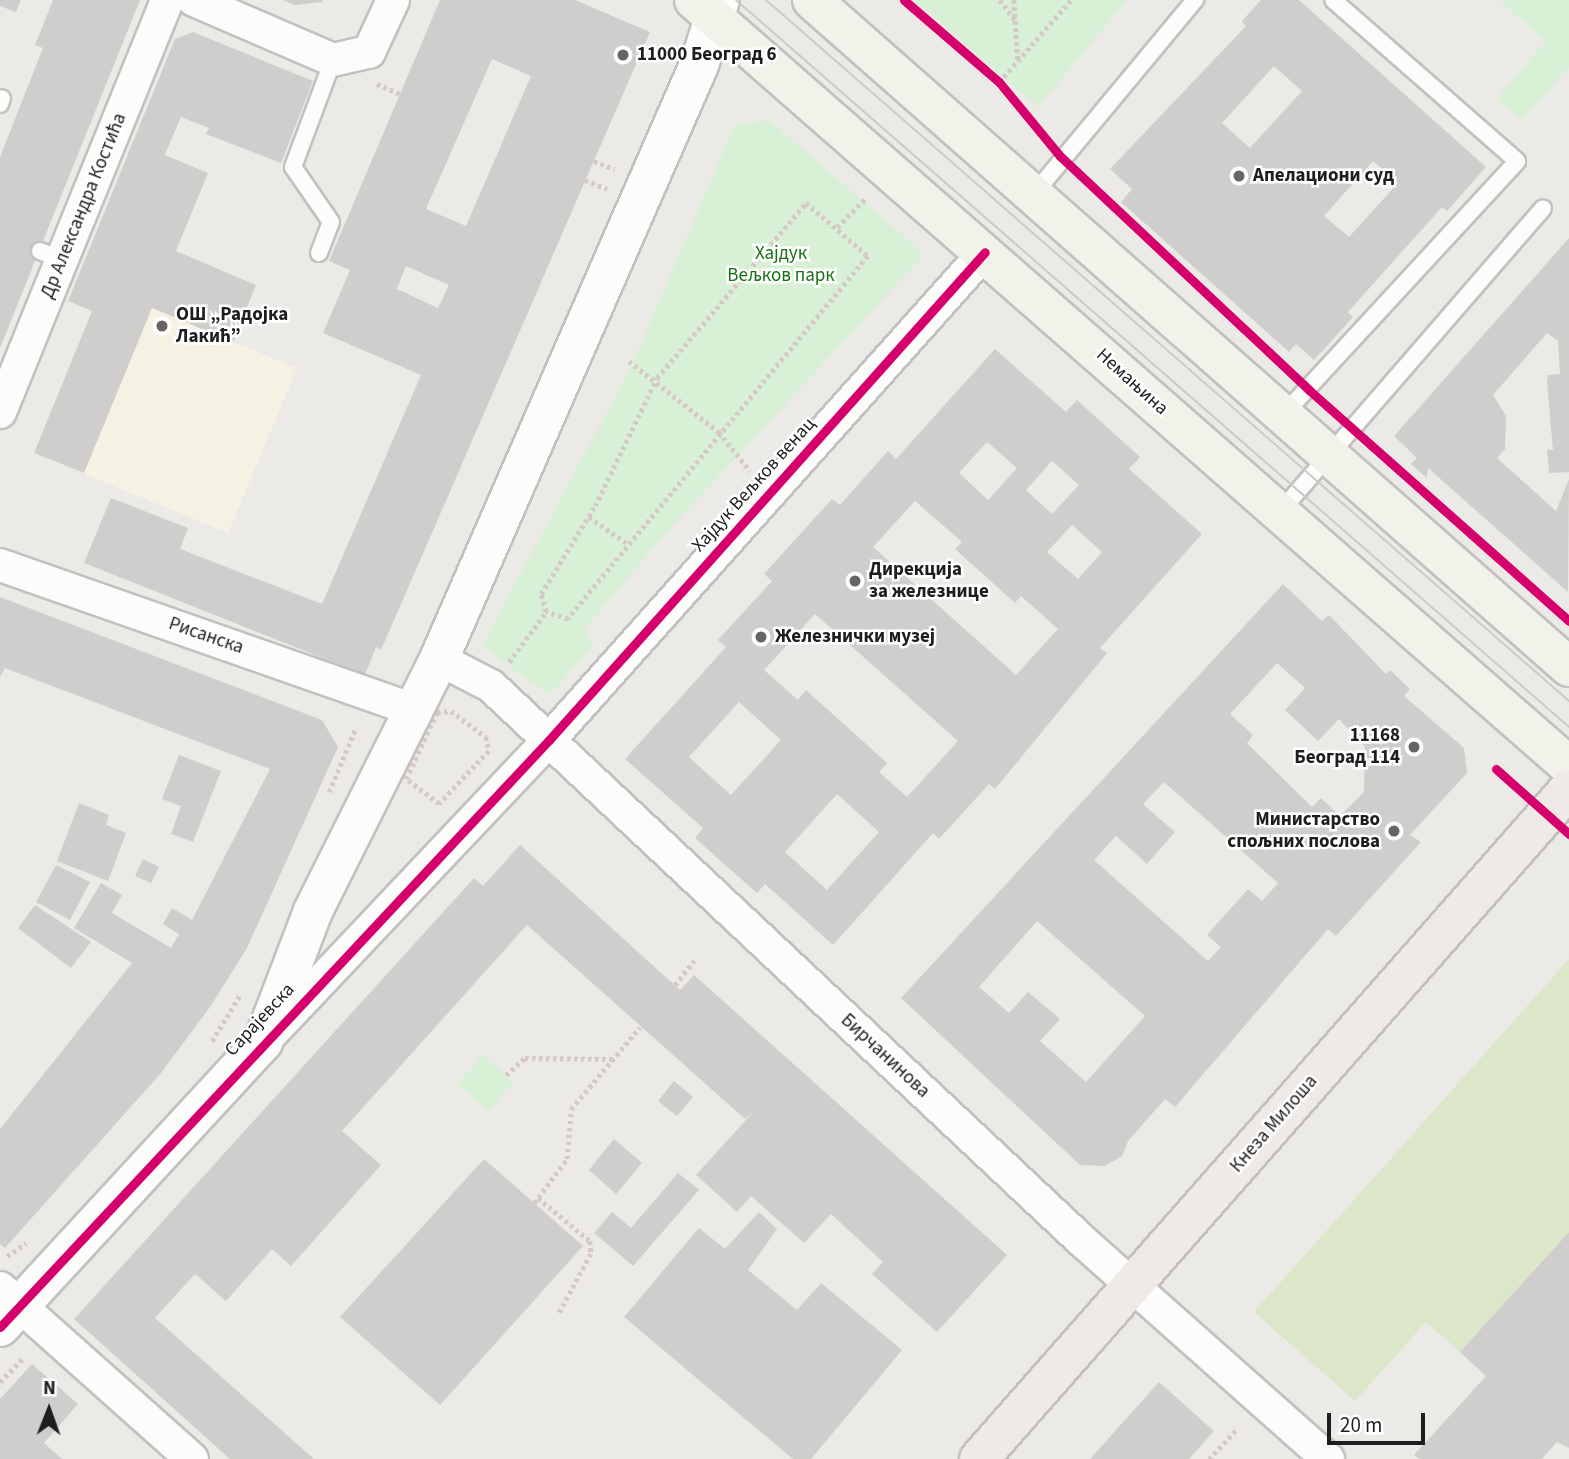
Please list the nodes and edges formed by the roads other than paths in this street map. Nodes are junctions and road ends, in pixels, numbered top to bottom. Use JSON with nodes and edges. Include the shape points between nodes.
{"nodes":[{"id":1,"x":167,"y":0,"type":"edge"},
{"id":2,"x":194,"y":0,"type":"edge"},
{"id":3,"x":393,"y":0,"type":"edge"},
{"id":4,"x":812,"y":0,"type":"edge"},
{"id":5,"x":1195,"y":0,"type":"edge"},
{"id":6,"x":1333,"y":0,"type":"edge"},
{"id":7,"x":709,"y":6,"type":"edge"},
{"id":8,"x":342,"y":60,"type":"junction"},
{"id":9,"x":1033,"y":195,"type":"junction"},
{"id":10,"x":1543,"y":208,"type":"dead end"},
{"id":11,"x":985,"y":252,"type":"junction"},
{"id":12,"x":319,"y":253,"type":"dead end"},
{"id":13,"x":0,"y":412,"type":"edge"},
{"id":14,"x":1283,"y":415,"type":"junction"},
{"id":15,"x":1329,"y":456,"type":"junction"},
{"id":16,"x":1279,"y":513,"type":"junction"},
{"id":17,"x":0,"y":565,"type":"edge"},
{"id":18,"x":439,"y":659,"type":"junction"},
{"id":19,"x":1569,"y":667,"type":"edge"},
{"id":20,"x":411,"y":709,"type":"junction"},
{"id":21,"x":549,"y":740,"type":"junction"},
{"id":22,"x":1569,"y":766,"type":"edge"},
{"id":23,"x":1569,"y":789,"type":"edge"},
{"id":24,"x":263,"y":1042,"type":"junction"},
{"id":25,"x":1131,"y":1285,"type":"junction"},
{"id":26,"x":6,"y":1307,"type":"edge"},
{"id":27,"x":192,"y":1459,"type":"edge"},
{"id":28,"x":979,"y":1459,"type":"edge"},
{"id":29,"x":1328,"y":1459,"type":"edge"}],
"edges":[{"from":1,"to":13,"type":"street","name":"Др Александра Костића","via":[[51,255]]},
{"from":2,"to":8,"type":"street"},
{"from":3,"to":8,"type":"street","via":[[369,52]]},
{"from":4,"to":9,"type":"main road"},
{"from":5,"to":9,"type":"lane"},
{"from":6,"to":14,"type":"lane","via":[[1517,161]]},
{"from":7,"to":11,"type":"main road","name":"Немањина"},
{"from":7,"to":18,"type":"street","via":[[699,65]]},
{"from":8,"to":12,"type":"lane","via":[[293,167],[331,222]]},
{"from":9,"to":14,"type":"main road"},
{"from":10,"to":15,"type":"lane"},
{"from":11,"to":16,"type":"main road","name":"Немањина"},
{"from":11,"to":21,"type":"street","name":"Хајдук Вељков венац"},
{"from":14,"to":15,"type":"main road"},
{"from":15,"to":16,"type":"lane"},
{"from":15,"to":19,"type":"main road"},
{"from":16,"to":22,"type":"main road","name":"Немањина"},
{"from":17,"to":20,"type":"street","name":"Рисанска"},
{"from":18,"to":20,"type":"street"},
{"from":18,"to":21,"type":"street","name":"Бирчанинова","via":[[492,686]]},
{"from":20,"to":24,"type":"street","name":"Сарајевска","via":[[313,911]]},
{"from":21,"to":24,"type":"street","name":"Сарајевска"},
{"from":21,"to":25,"type":"street","name":"Бирчанинова"},
{"from":23,"to":25,"type":"main road","name":"Кнеза Милоша"},
{"from":24,"to":26,"type":"street","name":"Сарајевска"},
{"from":25,"to":28,"type":"main road","name":"Кнеза Милоша"},
{"from":25,"to":29,"type":"street","name":"Бирчанинова"},
{"from":26,"to":27,"type":"street"}]}
